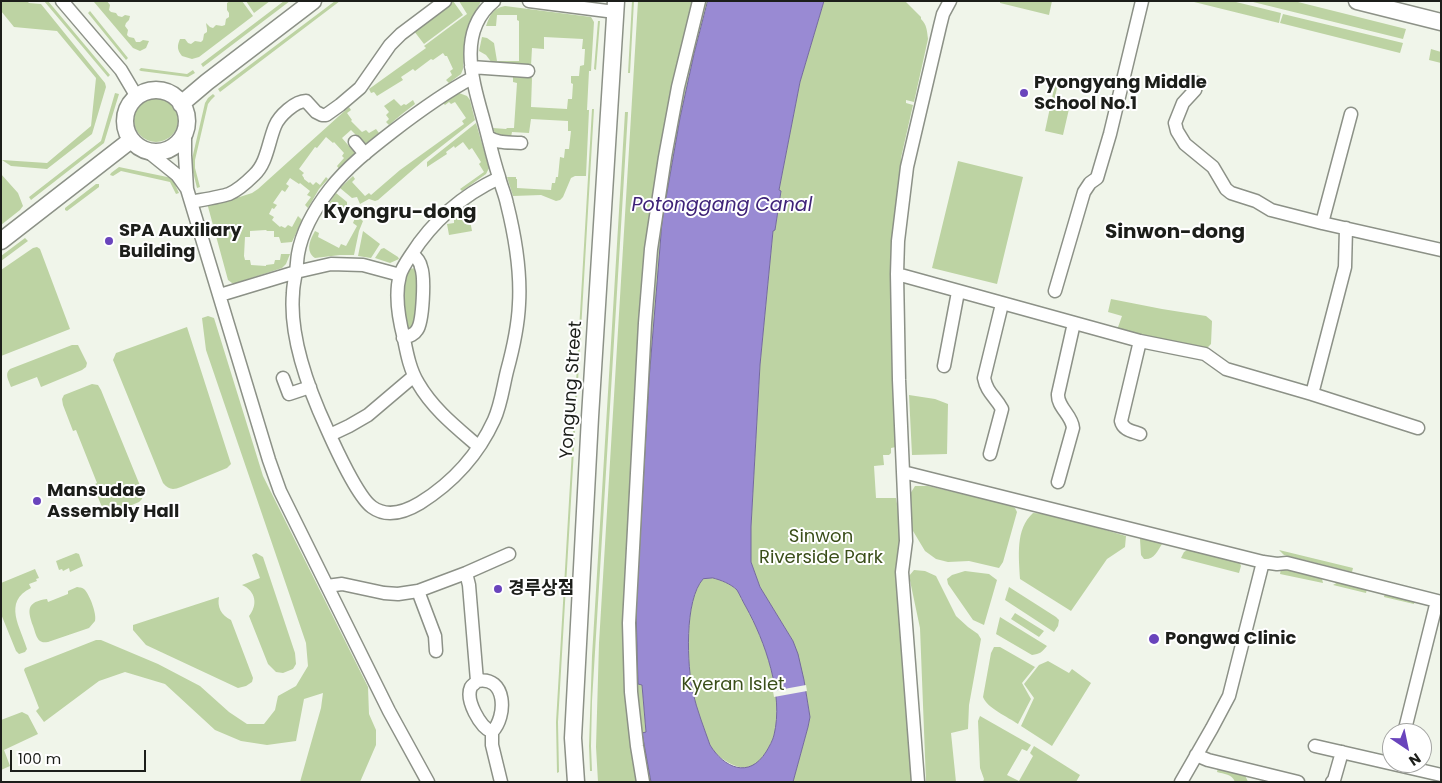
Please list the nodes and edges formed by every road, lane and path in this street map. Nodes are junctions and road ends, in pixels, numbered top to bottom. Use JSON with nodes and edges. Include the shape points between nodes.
{"nodes":[{"id":1,"x":62,"y":1,"type":"edge"},
{"id":2,"x":313,"y":1,"type":"edge"},
{"id":3,"x":445,"y":1,"type":"edge"},
{"id":4,"x":494,"y":1,"type":"edge"},
{"id":5,"x":529,"y":1,"type":"edge"},
{"id":6,"x":699,"y":1,"type":"edge"},
{"id":7,"x":950,"y":1,"type":"edge"},
{"id":8,"x":1142,"y":1,"type":"edge"},
{"id":9,"x":1356,"y":1,"type":"edge"},
{"id":10,"x":615,"y":7,"type":"edge"},
{"id":11,"x":1441,"y":22,"type":"edge"},
{"id":12,"x":528,"y":71,"type":"dead end"},
{"id":13,"x":472,"y":72,"type":"junction"},
{"id":14,"x":1196,"y":83,"type":"dead end"},
{"id":15,"x":137,"y":97,"type":"junction"},
{"id":16,"x":181,"y":104,"type":"junction"},
{"id":17,"x":1351,"y":114,"type":"dead end"},
{"id":18,"x":185,"y":132,"type":"junction"},
{"id":19,"x":488,"y":137,"type":"junction"},
{"id":20,"x":131,"y":140,"type":"junction"},
{"id":21,"x":355,"y":142,"type":"dead end"},
{"id":22,"x":521,"y":142,"type":"dead end"},
{"id":23,"x":146,"y":150,"type":"junction"},
{"id":24,"x":365,"y":154,"type":"junction"},
{"id":25,"x":499,"y":178,"type":"junction"},
{"id":26,"x":187,"y":189,"type":"junction"},
{"id":27,"x":191,"y":202,"type":"junction"},
{"id":28,"x":1322,"y":223,"type":"junction"},
{"id":29,"x":1346,"y":228,"type":"junction"},
{"id":30,"x":1,"y":241,"type":"edge"},
{"id":31,"x":1441,"y":250,"type":"edge"},
{"id":32,"x":412,"y":254,"type":"junction"},
{"id":33,"x":296,"y":272,"type":"junction"},
{"id":34,"x":897,"y":274,"type":"junction"},
{"id":35,"x":400,"y":275,"type":"junction"},
{"id":36,"x":958,"y":292,"type":"junction"},
{"id":37,"x":1055,"y":292,"type":"dead end"},
{"id":38,"x":220,"y":295,"type":"junction"},
{"id":39,"x":1002,"y":304,"type":"junction"},
{"id":40,"x":1074,"y":323,"type":"junction"},
{"id":41,"x":403,"y":338,"type":"junction"},
{"id":42,"x":1140,"y":341,"type":"junction"},
{"id":43,"x":944,"y":366,"type":"dead end"},
{"id":44,"x":414,"y":376,"type":"junction"},
{"id":45,"x":283,"y":378,"type":"dead end"},
{"id":46,"x":310,"y":387,"type":"junction"},
{"id":47,"x":1312,"y":394,"type":"junction"},
{"id":48,"x":1418,"y":428,"type":"dead end"},
{"id":49,"x":1140,"y":434,"type":"dead end"},
{"id":50,"x":330,"y":435,"type":"junction"},
{"id":51,"x":478,"y":446,"type":"junction"},
{"id":52,"x":990,"y":454,"type":"dead end"},
{"id":53,"x":903,"y":472,"type":"junction"},
{"id":54,"x":1058,"y":482,"type":"dead end"},
{"id":55,"x":509,"y":554,"type":"dead end"},
{"id":56,"x":1263,"y":562,"type":"junction"},
{"id":57,"x":466,"y":573,"type":"junction"},
{"id":58,"x":328,"y":586,"type":"junction"},
{"id":59,"x":418,"y":590,"type":"junction"},
{"id":60,"x":1439,"y":601,"type":"edge"},
{"id":61,"x":436,"y":651,"type":"dead end"},
{"id":62,"x":477,"y":681,"type":"junction"},
{"id":63,"x":1407,"y":723,"type":"edge"},
{"id":64,"x":492,"y":732,"type":"junction"},
{"id":65,"x":1315,"y":746,"type":"dead end"},
{"id":66,"x":1342,"y":752,"type":"junction"},
{"id":67,"x":1196,"y":755,"type":"junction"},
{"id":68,"x":1382,"y":761,"type":"edge"},
{"id":69,"x":1441,"y":775,"type":"edge"},
{"id":70,"x":1424,"y":776,"type":"edge"},
{"id":71,"x":1295,"y":781,"type":"edge"},
{"id":72,"x":428,"y":782,"type":"edge"},
{"id":73,"x":501,"y":782,"type":"edge"},
{"id":74,"x":576,"y":782,"type":"edge"},
{"id":75,"x":643,"y":782,"type":"edge"},
{"id":76,"x":918,"y":782,"type":"edge"},
{"id":77,"x":1181,"y":782,"type":"edge"},
{"id":78,"x":1332,"y":782,"type":"edge"}],
"edges":[{"from":1,"to":15,"type":"street","via":[[121,70]]},
{"from":2,"to":16,"type":"main road"},
{"from":3,"to":27,"type":"street","via":[[401,34],[360,88],[340,106],[326,115],[316,112],[306,101],[290,108],[275,124],[261,167],[242,185],[228,194]]},
{"from":4,"to":13,"type":"street","via":[[477,21],[470,52]]},
{"from":5,"to":10,"type":"street"},
{"from":6,"to":75,"type":"street","via":[[665,157],[652,240],[646,318],[629,623],[632,701]]},
{"from":7,"to":34,"type":"street","via":[[943,14],[907,167]]},
{"from":8,"to":37,"type":"street","via":[[1097,178],[1084,192]]},
{"from":9,"to":11,"type":"main road"},
{"from":10,"to":74,"type":"main road","name":"Yongung Street","via":[[573,738]]},
{"from":12,"to":13,"type":"street"},
{"from":13,"to":19,"type":"street"},
{"from":13,"to":24,"type":"street"},
{"from":14,"to":28,"type":"street","via":[[1175,123],[1185,144],[1213,167],[1230,193],[1256,200],[1271,210]]},
{"from":15,"to":16,"type":"main road","via":[[144,92],[161,91],[176,97]]},
{"from":15,"to":20,"type":"main road","via":[[125,117]]},
{"from":16,"to":18,"type":"main road","via":[[186,112]]},
{"from":17,"to":28,"type":"street"},
{"from":18,"to":23,"type":"main road","via":[[173,147],[155,152]]},
{"from":18,"to":26,"type":"street"},
{"from":19,"to":22,"type":"street","via":[[498,142]]},
{"from":19,"to":25,"type":"street"},
{"from":20,"to":23,"type":"main road"},
{"from":20,"to":30,"type":"main road"},
{"from":21,"to":24,"type":"street"},
{"from":23,"to":26,"type":"street","via":[[177,175]]},
{"from":24,"to":33,"type":"street","via":[[342,174],[318,207],[302,238]]},
{"from":25,"to":32,"type":"street","via":[[482,186],[447,213]]},
{"from":25,"to":51,"type":"street","via":[[515,239],[519,304],[502,395],[495,418]]},
{"from":26,"to":27,"type":"street"},
{"from":27,"to":38,"type":"street"},
{"from":28,"to":29,"type":"street"},
{"from":29,"to":31,"type":"street"},
{"from":29,"to":47,"type":"street","via":[[1345,267]]},
{"from":32,"to":35,"type":"street"},
{"from":32,"to":41,"type":"street","via":[[421,265],[423,275],[422,306],[418,329]]},
{"from":33,"to":35,"type":"street","via":[[330,264],[346,264]]},
{"from":33,"to":38,"type":"street"},
{"from":33,"to":46,"type":"street","via":[[292,294],[294,326]]},
{"from":34,"to":36,"type":"street"},
{"from":34,"to":53,"type":"street"},
{"from":35,"to":41,"type":"street","via":[[397,300]]},
{"from":36,"to":39,"type":"street"},
{"from":36,"to":43,"type":"street"},
{"from":38,"to":58,"type":"street","via":[[280,491]]},
{"from":39,"to":40,"type":"street"},
{"from":39,"to":52,"type":"street","via":[[984,378],[986,388],[1002,409]]},
{"from":40,"to":42,"type":"street"},
{"from":40,"to":54,"type":"street","via":[[1057,400],[1074,428]]},
{"from":41,"to":44,"type":"street"},
{"from":42,"to":47,"type":"street","via":[[1205,354],[1226,369]]},
{"from":42,"to":49,"type":"street","via":[[1121,421],[1125,429]]},
{"from":44,"to":50,"type":"street","via":[[368,415]]},
{"from":44,"to":51,"type":"street","via":[[444,418]]},
{"from":45,"to":46,"type":"street","via":[[289,394]]},
{"from":46,"to":50,"type":"street"},
{"from":47,"to":48,"type":"street"},
{"from":50,"to":51,"type":"street","via":[[368,504],[388,513],[411,508],[435,494],[467,463]]},
{"from":53,"to":56,"type":"street"},
{"from":53,"to":76,"type":"street","via":[[906,541],[902,572]]},
{"from":55,"to":57,"type":"street"},
{"from":56,"to":60,"type":"street","via":[[1287,563]]},
{"from":56,"to":67,"type":"street","via":[[1229,696]]},
{"from":57,"to":59,"type":"street"},
{"from":57,"to":62,"type":"street"},
{"from":58,"to":59,"type":"street","via":[[342,584],[398,594]]},
{"from":58,"to":72,"type":"street"},
{"from":59,"to":61,"type":"street","via":[[436,636]]},
{"from":60,"to":63,"type":"street"},
{"from":62,"to":64,"type":"street","via":[[470,695],[472,704],[486,729]]},
{"from":62,"to":64,"type":"street","via":[[490,682],[501,694],[501,715]]},
{"from":64,"to":73,"type":"street"},
{"from":65,"to":66,"type":"street"},
{"from":66,"to":68,"type":"street"},
{"from":66,"to":78,"type":"street"},
{"from":67,"to":71,"type":"street"},
{"from":67,"to":77,"type":"street"},
{"from":69,"to":70,"type":"street"}]}
